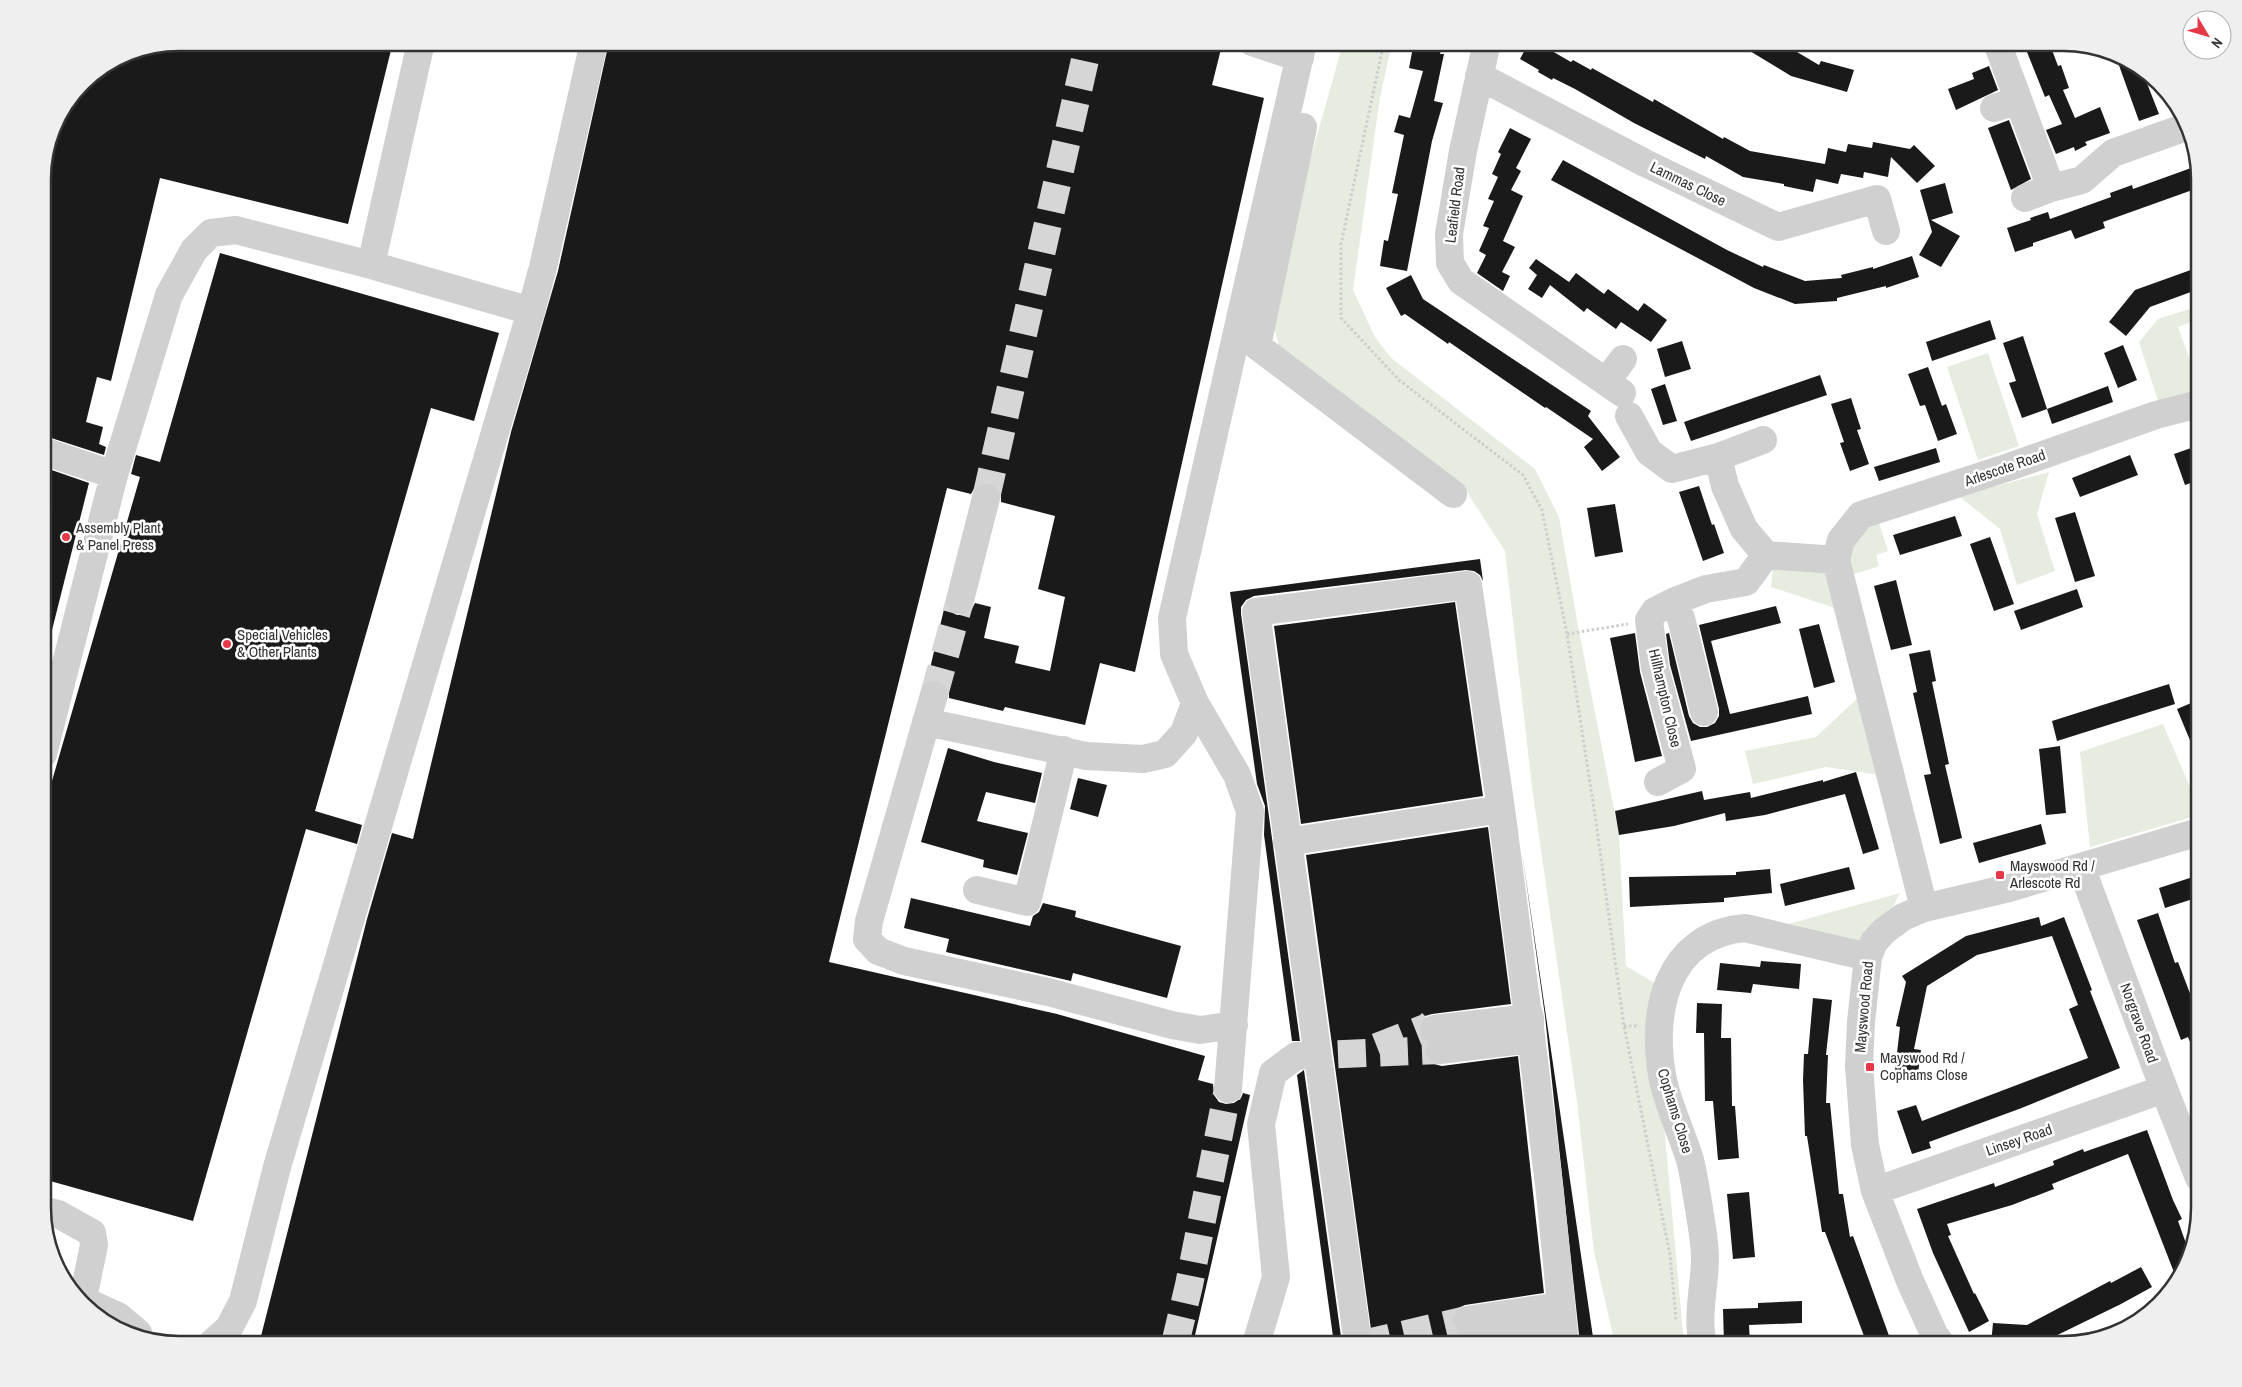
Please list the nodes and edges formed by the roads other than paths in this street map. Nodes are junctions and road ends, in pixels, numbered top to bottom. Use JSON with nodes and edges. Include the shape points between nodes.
{"nodes":[{"id":1,"x":420,"y":51,"type":"edge"},
{"id":2,"x":592,"y":51,"type":"edge"},
{"id":3,"x":1307,"y":51,"type":"edge"},
{"id":4,"x":1307,"y":51,"type":"edge"},
{"id":5,"x":1485,"y":51,"type":"edge"},
{"id":6,"x":1999,"y":51,"type":"edge"},
{"id":7,"x":1479,"y":76,"type":"junction"},
{"id":8,"x":2180,"y":129,"type":"edge"},
{"id":9,"x":2051,"y":188,"type":"junction"},
{"id":10,"x":2026,"y":198,"type":"dead end"},
{"id":11,"x":1886,"y":231,"type":"dead end"},
{"id":12,"x":371,"y":265,"type":"junction"},
{"id":13,"x":531,"y":310,"type":"junction"},
{"id":14,"x":1623,"y":359,"type":"dead end"},
{"id":15,"x":1619,"y":397,"type":"junction"},
{"id":16,"x":2190,"y":405,"type":"edge"},
{"id":17,"x":1763,"y":440,"type":"dead end"},
{"id":18,"x":52,"y":455,"type":"edge"},
{"id":19,"x":1718,"y":457,"type":"junction"},
{"id":20,"x":114,"y":474,"type":"junction"},
{"id":21,"x":1453,"y":494,"type":"dead end"},
{"id":22,"x":986,"y":498,"type":"tunnel mouth"},
{"id":23,"x":1766,"y":555,"type":"junction"},
{"id":24,"x":1836,"y":560,"type":"junction"},
{"id":25,"x":960,"y":600,"type":"tunnel mouth"},
{"id":26,"x":1675,"y":601,"type":"junction"},
{"id":27,"x":934,"y":695,"type":"tunnel mouth"},
{"id":28,"x":1195,"y":703,"type":"junction"},
{"id":29,"x":1704,"y":712,"type":"dead end"},
{"id":30,"x":52,"y":719,"type":"edge"},
{"id":31,"x":926,"y":722,"type":"junction"},
{"id":32,"x":1064,"y":750,"type":"junction"},
{"id":33,"x":1658,"y":782,"type":"dead end"},
{"id":34,"x":1501,"y":809,"type":"junction"},
{"id":35,"x":2191,"y":835,"type":"edge"},
{"id":36,"x":1287,"y":842,"type":"junction"},
{"id":37,"x":2081,"y":868,"type":"junction"},
{"id":38,"x":977,"y":890,"type":"dead end"},
{"id":39,"x":1924,"y":908,"type":"junction"},
{"id":40,"x":1868,"y":957,"type":"junction"},
{"id":41,"x":1529,"y":1023,"type":"junction"},
{"id":42,"x":1234,"y":1026,"type":"junction"},
{"id":43,"x":1436,"y":1036,"type":"tunnel mouth"},
{"id":44,"x":1296,"y":1056,"type":"tunnel mouth"},
{"id":45,"x":2164,"y":1088,"type":"junction"},
{"id":46,"x":1228,"y":1089,"type":"tunnel mouth"},
{"id":47,"x":2191,"y":1155,"type":"edge"},
{"id":48,"x":1875,"y":1190,"type":"junction"},
{"id":49,"x":52,"y":1212,"type":"edge"},
{"id":50,"x":91,"y":1300,"type":"edge"},
{"id":51,"x":102,"y":1309,"type":"edge"},
{"id":52,"x":128,"y":1325,"type":"edge"},
{"id":53,"x":1563,"y":1326,"type":"edge"},
{"id":54,"x":1468,"y":1330,"type":"tunnel mouth"},
{"id":55,"x":220,"y":1336,"type":"edge"},
{"id":56,"x":1258,"y":1336,"type":"edge"},
{"id":57,"x":1357,"y":1336,"type":"edge"},
{"id":58,"x":1536,"y":1336,"type":"edge"},
{"id":59,"x":1701,"y":1336,"type":"edge"},
{"id":60,"x":1935,"y":1336,"type":"edge"}],
"edges":[{"from":1,"to":12,"type":"street"},
{"from":2,"to":13,"type":"street"},
{"from":3,"to":21,"type":"street","via":[[1257,346]]},
{"from":4,"to":28,"type":"street","via":[[1172,618],[1174,654]]},
{"from":5,"to":7,"type":"street","name":"Leafield Road"},
{"from":6,"to":9,"type":"street","via":[[2006,104]]},
{"from":7,"to":11,"type":"street","name":"Lammas Close","via":[[1645,163],[1778,227],[1877,199]]},
{"from":7,"to":15,"type":"street","name":"Leafield Road","via":[[1451,225],[1450,263],[1461,281]]},
{"from":8,"to":9,"type":"street","via":[[2124,147],[2082,180]]},
{"from":9,"to":10,"type":"street"},
{"from":12,"to":13,"type":"street"},
{"from":12,"to":20,"type":"street","via":[[236,230],[211,233],[194,250],[169,295]]},
{"from":13,"to":55,"type":"street","via":[[280,1158],[244,1301],[229,1328]]},
{"from":14,"to":15,"type":"street"},
{"from":15,"to":19,"type":"street","via":[[1649,452],[1672,469]]},
{"from":16,"to":24,"type":"street","name":"Arlescote Road","via":[[1861,515],[1841,540]]},
{"from":17,"to":19,"type":"street"},
{"from":18,"to":20,"type":"street"},
{"from":19,"to":23,"type":"street","via":[[1725,486],[1744,530]]},
{"from":20,"to":30,"type":"street"},
{"from":22,"to":25,"type":"street"},
{"from":23,"to":24,"type":"street"},
{"from":23,"to":26,"type":"street","via":[[1746,582],[1706,589]]},
{"from":24,"to":39,"type":"street"},
{"from":26,"to":29,"type":"street"},
{"from":26,"to":33,"type":"street","name":"Hillhampton Close","via":[[1655,610],[1650,620],[1655,668],[1691,769]]},
{"from":27,"to":31,"type":"street"},
{"from":28,"to":32,"type":"street","via":[[1184,733],[1165,754],[1143,759],[1086,756]]},
{"from":28,"to":42,"type":"street","via":[[1237,775],[1250,811],[1234,991]]},
{"from":31,"to":32,"type":"street"},
{"from":31,"to":42,"type":"street","via":[[868,921],[867,939],[878,951],[1172,1025],[1200,1030]]},
{"from":32,"to":38,"type":"street","via":[[1027,902]]},
{"from":34,"to":36,"type":"street"},
{"from":34,"to":36,"type":"street","via":[[1468,585],[1256,612]]},
{"from":34,"to":41,"type":"street"},
{"from":35,"to":37,"type":"street","name":"Mayswood Road"},
{"from":36,"to":57,"type":"street"},
{"from":37,"to":39,"type":"street","name":"Mayswood Road"},
{"from":37,"to":45,"type":"street","name":"Norgrave Road"},
{"from":39,"to":40,"type":"street","name":"Mayswood Road","via":[[1903,916],[1884,931],[1874,942]]},
{"from":40,"to":48,"type":"street","name":"Mayswood Road","via":[[1859,1066],[1865,1145]]},
{"from":40,"to":59,"type":"street","name":"Cophams Close","via":[[1745,928],[1729,930],[1695,947],[1682,958],[1670,979],[1661,1011],[1660,1056],[1663,1081],[1690,1159],[1706,1256]]},
{"from":41,"to":43,"type":"street"},
{"from":41,"to":53,"type":"street"},
{"from":42,"to":46,"type":"street"},
{"from":44,"to":56,"type":"street","via":[[1273,1073],[1261,1124],[1276,1277]]},
{"from":45,"to":47,"type":"street","name":"Norgrave Road"},
{"from":45,"to":48,"type":"street","name":"Linsey Road"},
{"from":48,"to":60,"type":"street","name":"Mayswood Road","via":[[1910,1282]]},
{"from":49,"to":50,"type":"street","via":[[92,1234]]},
{"from":51,"to":52,"type":"street"},
{"from":53,"to":54,"type":"street"},
{"from":53,"to":58,"type":"street"}]}
